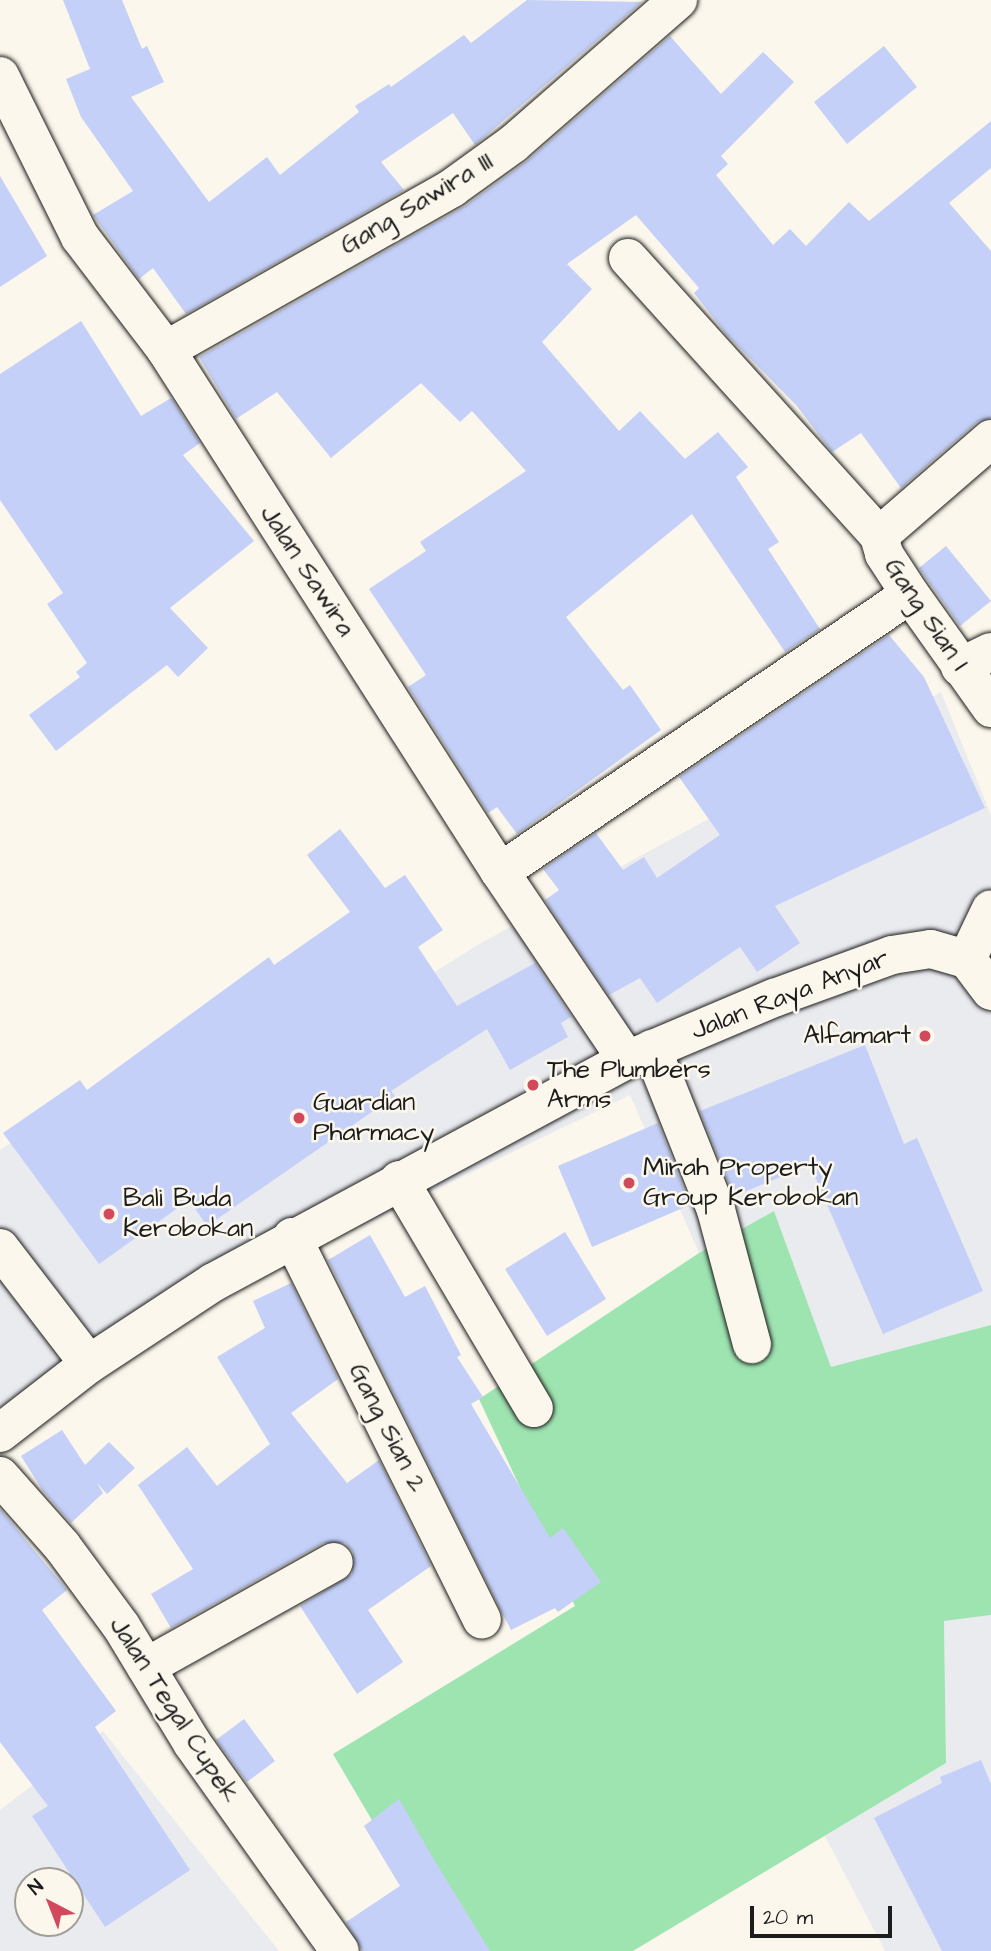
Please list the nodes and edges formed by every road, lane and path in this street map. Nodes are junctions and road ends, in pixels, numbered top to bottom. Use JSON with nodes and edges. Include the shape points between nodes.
{"nodes":[{"id":1,"x":678,"y":0,"type":"edge"},
{"id":2,"x":0,"y":76,"type":"edge"},
{"id":3,"x":628,"y":258,"type":"dead end"},
{"id":4,"x":166,"y":350,"type":"junction"},
{"id":5,"x":991,"y":439,"type":"edge"},
{"id":6,"x":879,"y":536,"type":"junction"},
{"id":7,"x":910,"y":594,"type":"junction"},
{"id":8,"x":976,"y":660,"type":"edge"},
{"id":9,"x":991,"y":708,"type":"edge"},
{"id":10,"x":500,"y":872,"type":"junction"},
{"id":11,"x":991,"y":909,"type":"edge"},
{"id":12,"x":967,"y":960,"type":"junction"},
{"id":13,"x":991,"y":991,"type":"edge"},
{"id":14,"x":640,"y":1055,"type":"junction"},
{"id":15,"x":400,"y":1180,"type":"junction"},
{"id":16,"x":292,"y":1237,"type":"junction"},
{"id":17,"x":0,"y":1248,"type":"edge"},
{"id":18,"x":752,"y":1344,"type":"dead end"},
{"id":19,"x":89,"y":1364,"type":"junction"},
{"id":20,"x":534,"y":1408,"type":"dead end"},
{"id":21,"x":0,"y":1433,"type":"edge"},
{"id":22,"x":0,"y":1476,"type":"edge"},
{"id":23,"x":334,"y":1562,"type":"dead end"},
{"id":24,"x":482,"y":1619,"type":"dead end"},
{"id":25,"x":146,"y":1667,"type":"junction"},
{"id":26,"x":340,"y":1951,"type":"edge"}],
"edges":[{"from":1,"to":4,"type":"street","name":"Gang Sawira III","via":[[513,144],[452,188]]},
{"from":2,"to":4,"type":"street","name":"Jalan Sawira","via":[[80,237]]},
{"from":3,"to":6,"type":"street"},
{"from":4,"to":10,"type":"street","name":"Jalan Sawira"},
{"from":5,"to":6,"type":"street","name":"Gang Sian I"},
{"from":6,"to":7,"type":"street","name":"Gang Sian I","via":[[884,554]]},
{"from":7,"to":8,"type":"street","name":"Gang Sian I"},
{"from":7,"to":10,"type":"street"},
{"from":8,"to":9,"type":"street","name":"Gang Sian I"},
{"from":10,"to":14,"type":"street","name":"Jalan Sawira"},
{"from":11,"to":12,"type":"street"},
{"from":12,"to":13,"type":"street"},
{"from":12,"to":14,"type":"street","name":"Jalan Raya Anyar","via":[[931,949],[892,955]]},
{"from":14,"to":15,"type":"street","name":"Jalan Raya Anyar"},
{"from":14,"to":18,"type":"street","name":"Jalan Sawira","via":[[716,1210]]},
{"from":15,"to":16,"type":"street","name":"Jalan Raya Anyar"},
{"from":15,"to":20,"type":"street"},
{"from":16,"to":19,"type":"street","name":"Jalan Raya Anyar"},
{"from":16,"to":24,"type":"street","name":"Gang Sian 2"},
{"from":17,"to":19,"type":"street"},
{"from":19,"to":21,"type":"street","name":"Jalan Raya Anyar"},
{"from":22,"to":25,"type":"street","name":"Jalan Tegal Cupek","via":[[62,1546]]},
{"from":23,"to":25,"type":"street"},
{"from":25,"to":26,"type":"street","name":"Jalan Tegal Cupek","via":[[200,1753]]}]}
